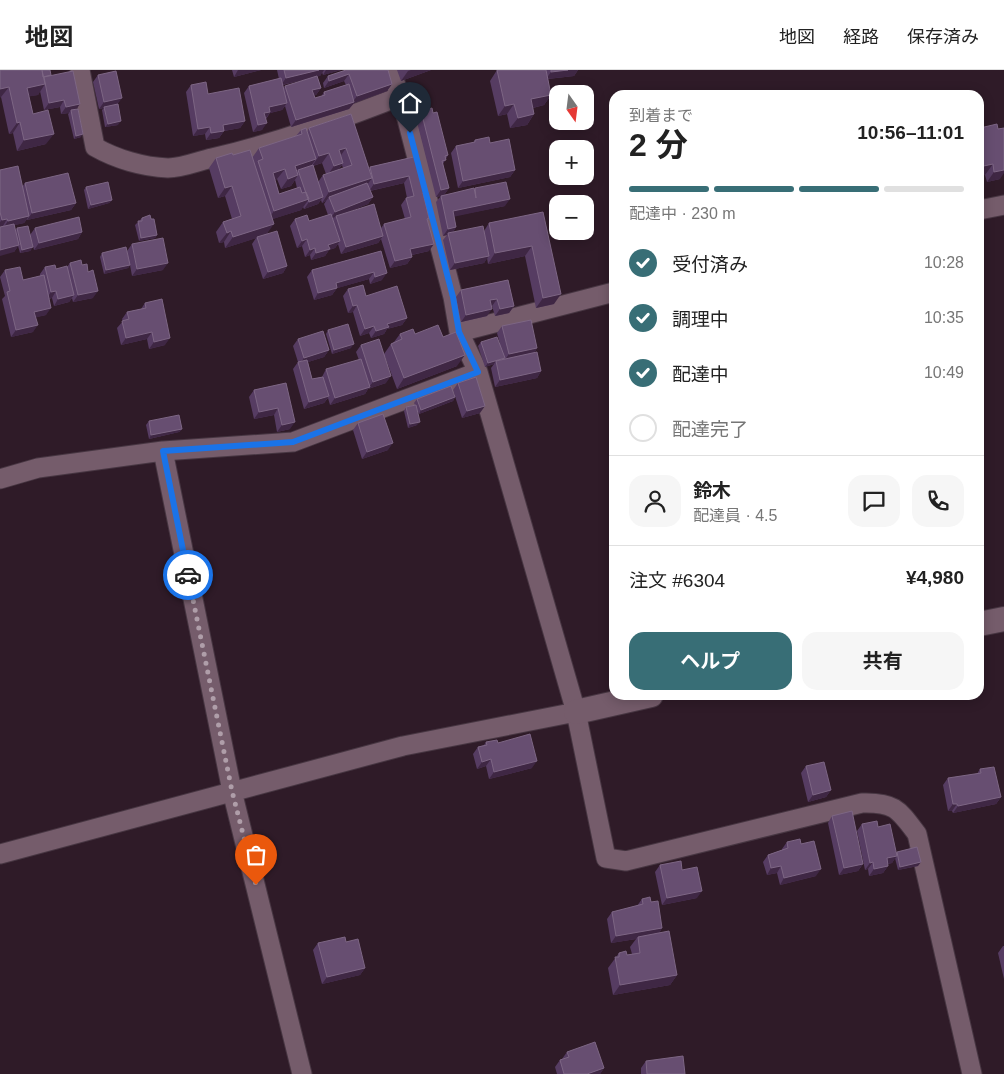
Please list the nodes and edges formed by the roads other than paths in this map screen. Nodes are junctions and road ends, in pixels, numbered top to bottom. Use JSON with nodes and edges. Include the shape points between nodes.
{"nodes":[{"id":1,"x":80,"y":70,"type":"edge"},
{"id":2,"x":389,"y":70,"type":"edge"},
{"id":3,"x":401,"y":96,"type":"junction"},
{"id":4,"x":1004,"y":205,"type":"edge"},
{"id":5,"x":984,"y":209,"type":"edge"},
{"id":6,"x":609,"y":293,"type":"edge"},
{"id":7,"x":459,"y":332,"type":"junction"},
{"id":8,"x":478,"y":372,"type":"junction"},
{"id":9,"x":163,"y":451,"type":"junction"},
{"id":10,"x":0,"y":479,"type":"edge"},
{"id":11,"x":1004,"y":619,"type":"edge"},
{"id":12,"x":984,"y":623,"type":"edge"},
{"id":13,"x":629,"y":700,"type":"edge"},
{"id":14,"x":576,"y":712,"type":"junction"},
{"id":15,"x":232,"y":791,"type":"junction"},
{"id":16,"x":0,"y":854,"type":"edge"},
{"id":17,"x":302,"y":1074,"type":"edge"},
{"id":18,"x":972,"y":1074,"type":"edge"}],
"edges":[{"from":1,"to":3,"type":"street","via":[[95,147],[108,154],[169,168],[251,149]]},
{"from":2,"to":3,"type":"street"},
{"from":3,"to":7,"type":"street","via":[[453,297]]},
{"from":4,"to":5,"type":"street"},
{"from":6,"to":7,"type":"street"},
{"from":7,"to":8,"type":"street"},
{"from":8,"to":9,"type":"street","via":[[293,442]]},
{"from":8,"to":14,"type":"street"},
{"from":9,"to":10,"type":"street","via":[[38,468]]},
{"from":9,"to":15,"type":"street"},
{"from":11,"to":12,"type":"street"},
{"from":13,"to":14,"type":"street"},
{"from":14,"to":15,"type":"street","via":[[403,746]]},
{"from":14,"to":18,"type":"street","via":[[606,858],[626,861],[862,803],[880,802],[900,810],[917,834]]},
{"from":15,"to":16,"type":"street"},
{"from":15,"to":17,"type":"street"}]}
